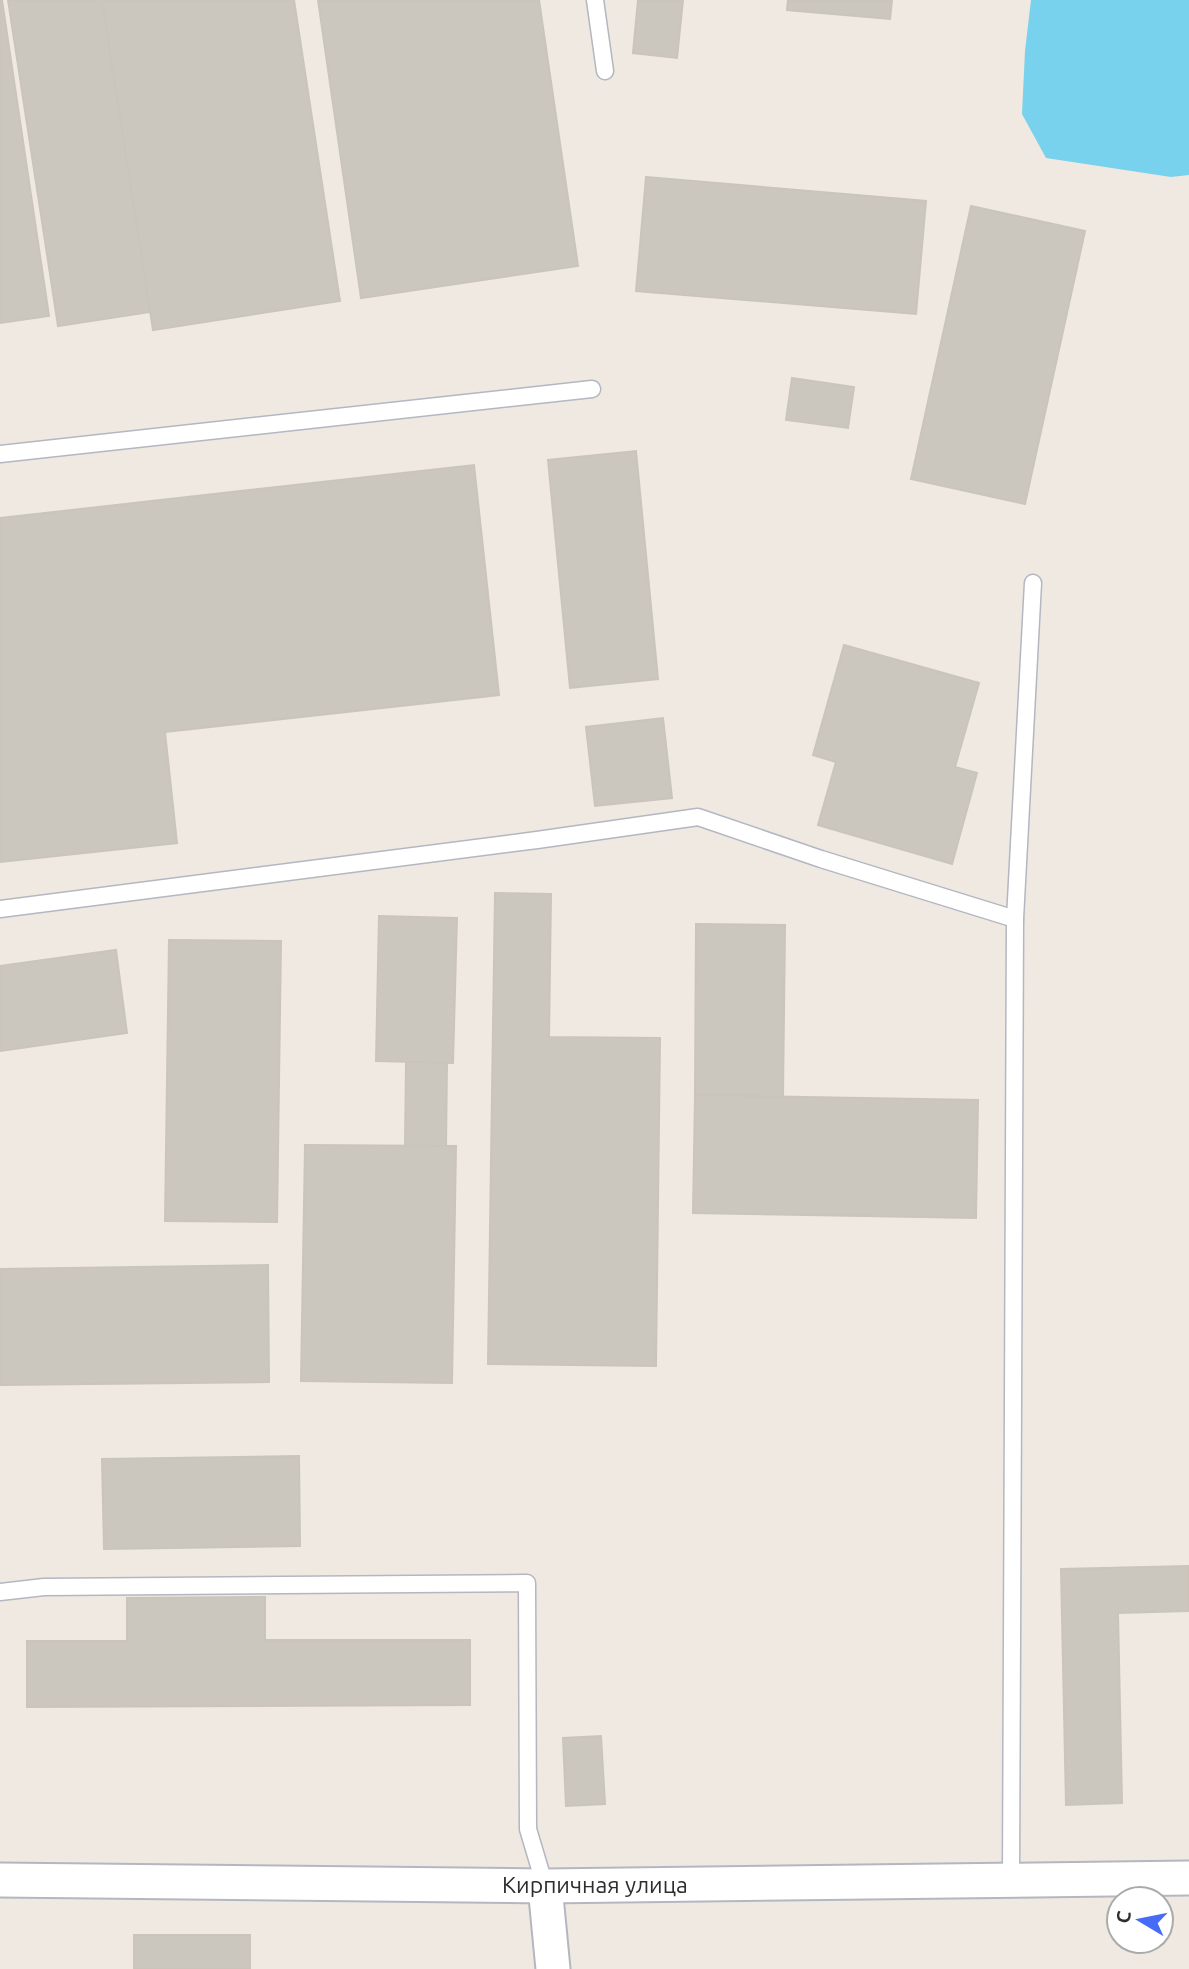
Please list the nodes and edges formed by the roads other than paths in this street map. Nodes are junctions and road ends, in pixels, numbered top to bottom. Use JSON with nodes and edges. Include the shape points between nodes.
{"nodes":[{"id":1,"x":595,"y":0,"type":"edge"},
{"id":2,"x":605,"y":71,"type":"dead end"},
{"id":3,"x":592,"y":389,"type":"dead end"},
{"id":4,"x":0,"y":454,"type":"edge"},
{"id":5,"x":1033,"y":583,"type":"dead end"},
{"id":6,"x":0,"y":909,"type":"edge"},
{"id":7,"x":1014,"y":919,"type":"junction"},
{"id":8,"x":0,"y":1592,"type":"edge"},
{"id":9,"x":1189,"y":1878,"type":"edge"},
{"id":10,"x":0,"y":1880,"type":"edge"},
{"id":11,"x":1011,"y":1881,"type":"junction"},
{"id":12,"x":545,"y":1886,"type":"junction"},
{"id":13,"x":553,"y":1969,"type":"edge"}],
"edges":[{"from":1,"to":2,"type":"lane"},
{"from":3,"to":4,"type":"lane"},
{"from":5,"to":7,"type":"lane"},
{"from":6,"to":7,"type":"lane","via":[[698,817]]},
{"from":7,"to":11,"type":"lane"},
{"from":8,"to":12,"type":"lane","via":[[44,1587],[527,1583],[528,1829]]},
{"from":9,"to":11,"type":"street","name":"Кирпичная улица"},
{"from":10,"to":12,"type":"street","name":"Кирпичная улица"},
{"from":11,"to":12,"type":"street","name":"Кирпичная улица"},
{"from":12,"to":13,"type":"street"}]}
